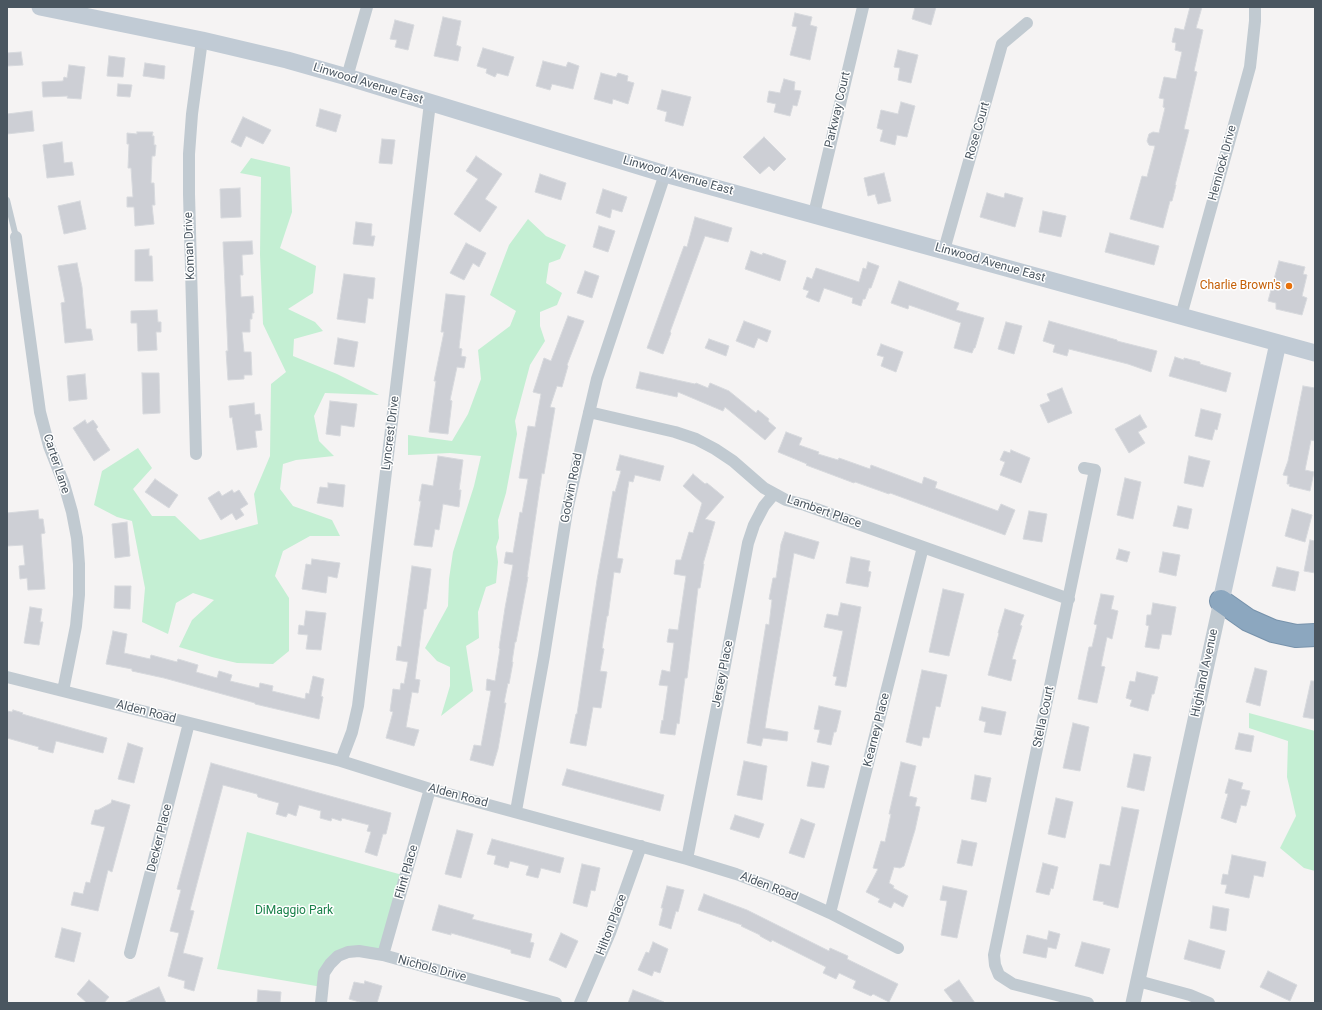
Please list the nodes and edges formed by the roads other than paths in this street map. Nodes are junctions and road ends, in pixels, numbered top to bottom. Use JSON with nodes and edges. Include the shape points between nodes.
{"nodes":[{"id":1,"x":40,"y":7,"type":"edge"},
{"id":2,"x":367,"y":7,"type":"edge"},
{"id":3,"x":863,"y":7,"type":"edge"},
{"id":4,"x":1255,"y":7,"type":"edge"},
{"id":5,"x":1027,"y":23,"type":"dead end"},
{"id":6,"x":202,"y":40,"type":"junction"},
{"id":7,"x":347,"y":77,"type":"junction"},
{"id":8,"x":430,"y":103,"type":"junction"},
{"id":9,"x":665,"y":174,"type":"junction"},
{"id":10,"x":7,"y":200,"type":"edge"},
{"id":11,"x":814,"y":214,"type":"junction"},
{"id":12,"x":16,"y":237,"type":"joint"},
{"id":13,"x":944,"y":250,"type":"junction"},
{"id":14,"x":1181,"y":316,"type":"junction"},
{"id":15,"x":1278,"y":343,"type":"junction"},
{"id":16,"x":1315,"y":353,"type":"edge"},
{"id":17,"x":589,"y":412,"type":"junction"},
{"id":18,"x":196,"y":454,"type":"dead end"},
{"id":19,"x":1084,"y":468,"type":"dead end"},
{"id":20,"x":774,"y":494,"type":"junction"},
{"id":21,"x":923,"y":547,"type":"junction"},
{"id":22,"x":1068,"y":599,"type":"junction"},
{"id":23,"x":1221,"y":600,"type":"junction"},
{"id":24,"x":1315,"y":635,"type":"edge"},
{"id":25,"x":7,"y":677,"type":"edge"},
{"id":26,"x":63,"y":691,"type":"junction"},
{"id":27,"x":189,"y":723,"type":"junction"},
{"id":28,"x":341,"y":761,"type":"junction"},
{"id":29,"x":430,"y":789,"type":"junction"},
{"id":30,"x":516,"y":811,"type":"junction"},
{"id":31,"x":641,"y":846,"type":"junction"},
{"id":32,"x":687,"y":859,"type":"junction"},
{"id":33,"x":830,"y":913,"type":"junction"},
{"id":34,"x":898,"y":948,"type":"dead end"},
{"id":35,"x":130,"y":953,"type":"dead end"},
{"id":36,"x":384,"y":955,"type":"junction"},
{"id":37,"x":1138,"y":981,"type":"junction"},
{"id":38,"x":517,"y":998,"type":"edge"},
{"id":39,"x":321,"y":1003,"type":"edge"},
{"id":40,"x":556,"y":1003,"type":"edge"},
{"id":41,"x":580,"y":1003,"type":"edge"},
{"id":42,"x":1088,"y":1003,"type":"edge"},
{"id":43,"x":1133,"y":1003,"type":"edge"},
{"id":44,"x":1208,"y":1003,"type":"edge"}],
"edges":[{"from":1,"to":6,"type":"main road","name":"Linwood Avenue East"},
{"from":2,"to":7,"type":"street"},
{"from":3,"to":11,"type":"street","name":"Parkway Court"},
{"from":4,"to":14,"type":"street","name":"Hemlock Drive","via":[[1250,67]]},
{"from":5,"to":13,"type":"street","name":"Rose Court","via":[[1002,44]]},
{"from":6,"to":7,"type":"main road","name":"Linwood Avenue East"},
{"from":6,"to":18,"type":"street","name":"Koman Drive","via":[[189,154]]},
{"from":7,"to":8,"type":"main road","name":"Linwood Avenue East"},
{"from":8,"to":9,"type":"main road","name":"Linwood Avenue East"},
{"from":8,"to":28,"type":"street","name":"Lyncrest Drive","via":[[358,706]]},
{"from":9,"to":11,"type":"main road","name":"Linwood Avenue East"},
{"from":9,"to":17,"type":"street","name":"Godwin Road"},
{"from":10,"to":12,"type":"lane"},
{"from":11,"to":13,"type":"main road","name":"Linwood Avenue East"},
{"from":12,"to":26,"type":"street","name":"Carter Lane","via":[[40,412],[64,484],[77,538],[79,595],[76,626]]},
{"from":13,"to":14,"type":"main road","name":"Linwood Avenue East"},
{"from":14,"to":15,"type":"main road","name":"Linwood Avenue East"},
{"from":15,"to":16,"type":"main road","name":"Linwood Avenue East"},
{"from":15,"to":23,"type":"main road","name":"Highland Avenue"},
{"from":17,"to":20,"type":"street","name":"Lambert Place","via":[[696,439],[733,461]]},
{"from":17,"to":30,"type":"street","name":"Godwin Road","via":[[567,511]]},
{"from":19,"to":22,"type":"street","name":"Stella Court","via":[[1094,470]]},
{"from":20,"to":21,"type":"street","name":"Lambert Place"},
{"from":20,"to":32,"type":"street","name":"Jersey Place","via":[[754,525],[748,544]]},
{"from":21,"to":22,"type":"street","name":"Lambert Place"},
{"from":21,"to":33,"type":"street","name":"Kearney Place"},
{"from":22,"to":42,"type":"street","name":"Stella Court","via":[[994,956],[998,974],[1013,984]]},
{"from":23,"to":24,"type":"highway","via":[[1248,620],[1272,631],[1296,636]]},
{"from":23,"to":37,"type":"street","name":"Highland Avenue"},
{"from":25,"to":26,"type":"street","name":"Alden Road"},
{"from":26,"to":27,"type":"street","name":"Alden Road"},
{"from":27,"to":28,"type":"street","name":"Alden Road"},
{"from":27,"to":35,"type":"street","name":"Decker Place"},
{"from":28,"to":29,"type":"street","name":"Alden Road"},
{"from":29,"to":30,"type":"street","name":"Alden Road"},
{"from":29,"to":36,"type":"street","name":"Flint Place"},
{"from":30,"to":31,"type":"street","name":"Alden Road"},
{"from":31,"to":32,"type":"street","name":"Alden Road"},
{"from":31,"to":41,"type":"street","name":"Hilton Place","via":[[610,933]]},
{"from":32,"to":33,"type":"street","name":"Alden Road","via":[[784,892]]},
{"from":33,"to":34,"type":"street","name":"Alden Road"},
{"from":36,"to":38,"type":"street","name":"Nichols Drive"},
{"from":36,"to":39,"type":"street","name":"Nichols Drive","via":[[359,950],[338,956],[324,973]]},
{"from":37,"to":43,"type":"street","name":"Highland Avenue"},
{"from":37,"to":44,"type":"street"},
{"from":38,"to":40,"type":"street","name":"Nichols Drive"}]}
